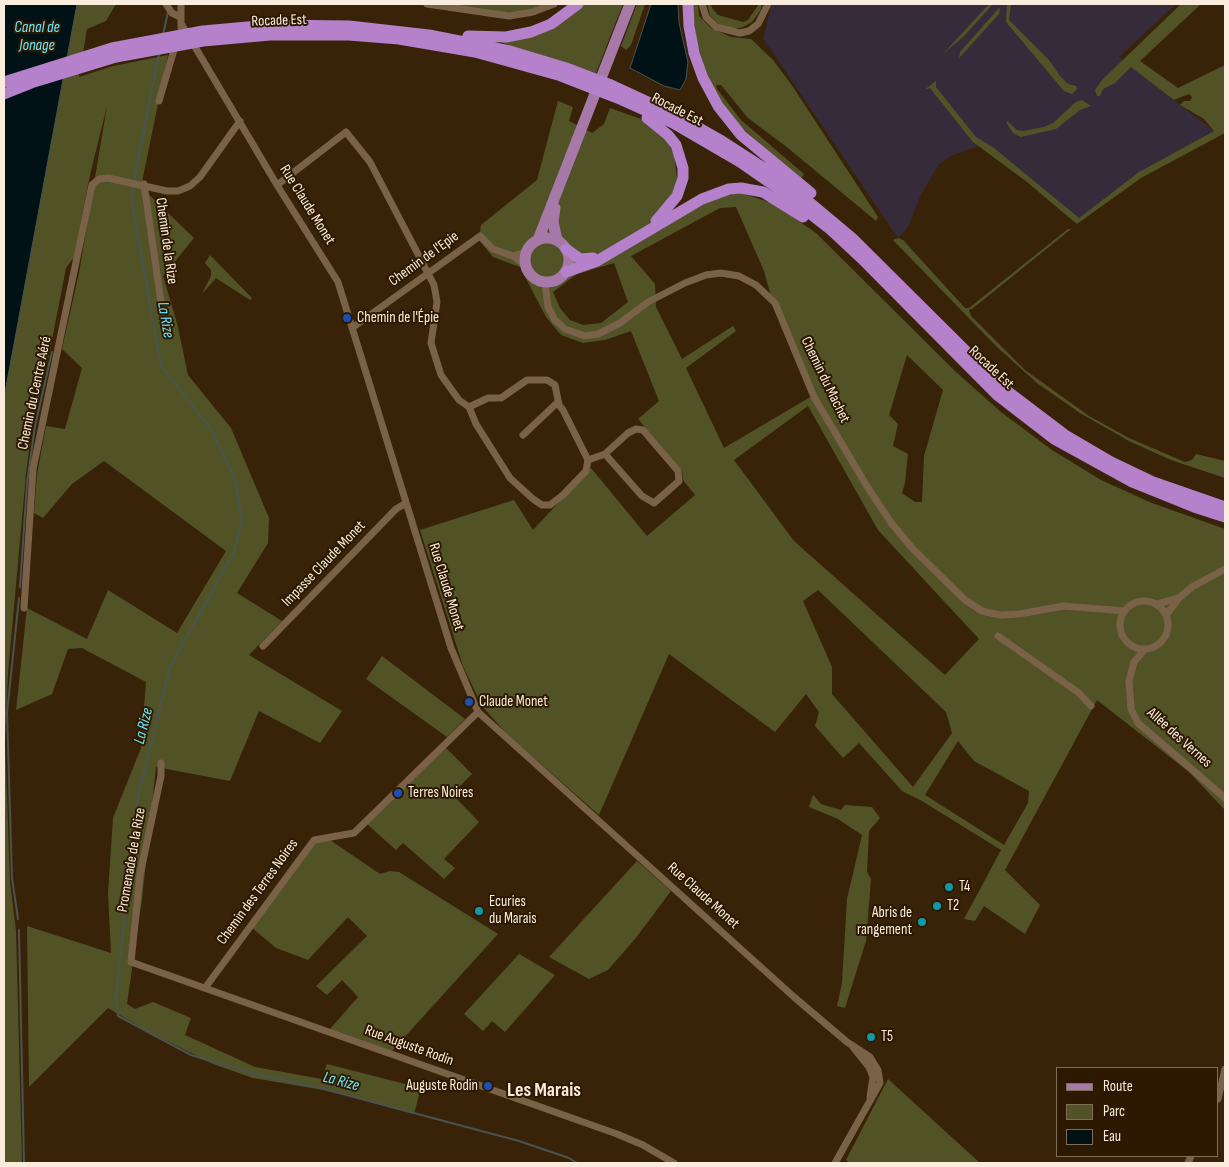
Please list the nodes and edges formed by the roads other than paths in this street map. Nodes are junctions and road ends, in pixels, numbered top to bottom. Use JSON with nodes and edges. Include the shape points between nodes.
{"nodes":[{"id":1,"x":166,"y":4,"type":"edge"},
{"id":2,"x":181,"y":4,"type":"edge"},
{"id":3,"x":427,"y":4,"type":"edge"},
{"id":4,"x":554,"y":4,"type":"edge"},
{"id":5,"x":578,"y":4,"type":"edge"},
{"id":6,"x":630,"y":4,"type":"edge"},
{"id":7,"x":688,"y":4,"type":"edge"},
{"id":8,"x":702,"y":4,"type":"edge"},
{"id":9,"x":768,"y":4,"type":"edge"},
{"id":10,"x":180,"y":17,"type":"junction"},
{"id":11,"x":182,"y":25,"type":"junction"},
{"id":12,"x":429,"y":34,"type":"junction"},
{"id":13,"x":203,"y":36,"type":"junction"},
{"id":14,"x":90,"y":59,"type":"junction"},
{"id":15,"x":4,"y":82,"type":"edge"},
{"id":16,"x":4,"y":94,"type":"edge"},
{"id":17,"x":622,"y":100,"type":"junction"},
{"id":18,"x":159,"y":101,"type":"dead end"},
{"id":19,"x":240,"y":121,"type":"junction"},
{"id":20,"x":142,"y":184,"type":"junction"},
{"id":21,"x":277,"y":185,"type":"junction"},
{"id":22,"x":558,"y":191,"type":"junction"},
{"id":23,"x":538,"y":240,"type":"junction"},
{"id":24,"x":557,"y":240,"type":"junction"},
{"id":25,"x":566,"y":249,"type":"junction"},
{"id":26,"x":526,"y":252,"type":"junction"},
{"id":27,"x":864,"y":255,"type":"junction"},
{"id":28,"x":512,"y":256,"type":"junction"},
{"id":29,"x":525,"y":265,"type":"junction"},
{"id":30,"x":428,"y":272,"type":"junction"},
{"id":31,"x":566,"y":272,"type":"junction"},
{"id":32,"x":545,"y":282,"type":"junction"},
{"id":33,"x":161,"y":302,"type":"dead end"},
{"id":34,"x":352,"y":328,"type":"junction"},
{"id":35,"x":558,"y":402,"type":"junction"},
{"id":36,"x":469,"y":407,"type":"junction"},
{"id":37,"x":523,"y":435,"type":"dead end"},
{"id":38,"x":605,"y":454,"type":"junction"},
{"id":39,"x":588,"y":460,"type":"junction"},
{"id":40,"x":406,"y":503,"type":"junction"},
{"id":41,"x":1225,"y":507,"type":"edge"},
{"id":42,"x":1225,"y":517,"type":"edge"},
{"id":43,"x":1225,"y":570,"type":"edge"},
{"id":44,"x":1179,"y":598,"type":"junction"},
{"id":45,"x":1157,"y":604,"type":"junction"},
{"id":46,"x":24,"y":608,"type":"dead end"},
{"id":47,"x":1107,"y":609,"type":"junction"},
{"id":48,"x":1124,"y":611,"type":"junction"},
{"id":49,"x":1166,"y":615,"type":"junction"},
{"id":50,"x":1120,"y":621,"type":"junction"},
{"id":51,"x":998,"y":636,"type":"dead end"},
{"id":52,"x":1130,"y":645,"type":"junction"},
{"id":53,"x":263,"y":646,"type":"dead end"},
{"id":54,"x":1145,"y":649,"type":"junction"},
{"id":55,"x":1134,"y":662,"type":"junction"},
{"id":56,"x":1091,"y":706,"type":"dead end"},
{"id":57,"x":478,"y":712,"type":"junction"},
{"id":58,"x":161,"y":763,"type":"dead end"},
{"id":59,"x":1225,"y":798,"type":"edge"},
{"id":60,"x":131,"y":962,"type":"joint"},
{"id":61,"x":205,"y":988,"type":"junction"},
{"id":62,"x":1225,"y":1069,"type":"edge"},
{"id":63,"x":1219,"y":1095,"type":"edge"},
{"id":64,"x":674,"y":1163,"type":"edge"},
{"id":65,"x":835,"y":1163,"type":"edge"}],
"edges":[{"from":1,"to":10,"type":"street"},
{"from":2,"to":10,"type":"street"},
{"from":3,"to":4,"type":"street","via":[[502,16],[526,14]]},
{"from":5,"to":12,"type":"highway","via":[[551,24],[520,35]]},
{"from":6,"to":22,"type":"main road"},
{"from":7,"to":27,"type":"highway","via":[[689,26],[698,64],[727,119],[836,214],[864,242]]},
{"from":8,"to":9,"type":"street","via":[[706,17],[716,27],[740,33],[758,24]]},
{"from":10,"to":11,"type":"street"},
{"from":11,"to":18,"type":"street"},
{"from":11,"to":19,"type":"street","name":"Rue Claude Monet"},
{"from":12,"to":13,"type":"highway","name":"Rocade Est","via":[[349,26],[270,25]]},
{"from":12,"to":27,"type":"highway","name":"Rocade Est","via":[[510,51],[566,68],[678,116],[784,182],[837,224]]},
{"from":13,"to":14,"type":"highway","name":"Rocade Est"},
{"from":13,"to":17,"type":"highway","name":"Rocade Est","via":[[308,34],[398,39],[516,62]]},
{"from":14,"to":15,"type":"highway","name":"Rocade Est"},
{"from":14,"to":16,"type":"highway","name":"Rocade Est"},
{"from":17,"to":25,"type":"highway","via":[[626,107],[658,125],[676,145],[683,168],[681,188],[672,205],[655,222],[598,256],[584,260]]},
{"from":17,"to":27,"type":"highway","name":"Rocade Est","via":[[673,123],[740,162]]},
{"from":19,"to":20,"type":"street","via":[[200,178],[190,186],[172,191]]},
{"from":19,"to":21,"type":"street","name":"Rue Claude Monet"},
{"from":20,"to":33,"type":"street","name":"Chemin de la Rize"},
{"from":20,"to":46,"type":"street","name":"Chemin du Centre Aéré","via":[[108,178],[99,179],[92,185],[32,469]]},
{"from":21,"to":30,"type":"street","via":[[346,132],[370,162]]},
{"from":21,"to":34,"type":"street","name":"Rue Claude Monet","via":[[338,282]]},
{"from":22,"to":23,"type":"main road"},
{"from":22,"to":24,"type":"main road","via":[[553,222]]},
{"from":23,"to":24,"type":"main road"},
{"from":23,"to":26,"type":"main road"},
{"from":24,"to":25,"type":"main road"},
{"from":25,"to":31,"type":"main road","via":[[569,261]]},
{"from":26,"to":28,"type":"street"},
{"from":26,"to":29,"type":"main road"},
{"from":27,"to":31,"type":"highway","via":[[848,253],[775,198],[741,188],[716,192],[608,256]]},
{"from":27,"to":41,"type":"highway","name":"Rocade Est","via":[[973,360],[1044,421],[1136,474]]},
{"from":27,"to":42,"type":"highway","name":"Rocade Est","via":[[997,396],[1054,439],[1132,482]]},
{"from":28,"to":29,"type":"street","name":"Chemin de l'Epie"},
{"from":28,"to":30,"type":"street","name":"Chemin de l'Epie","via":[[493,249],[480,236]]},
{"from":29,"to":32,"type":"main road","via":[[532,277]]},
{"from":30,"to":34,"type":"street","name":"Chemin de l'Epie"},
{"from":30,"to":36,"type":"street","via":[[437,302],[431,343],[441,375],[459,400]]},
{"from":31,"to":32,"type":"main road","via":[[557,280]]},
{"from":32,"to":47,"type":"street","name":"Chemin du Machet","via":[[548,307],[555,320],[575,334],[585,336],[598,334],[620,323],[648,302],[706,275],[739,276],[756,285],[775,303],[814,396],[868,488],[912,549],[965,600],[982,611],[1000,615],[1064,606]]},
{"from":34,"to":40,"type":"street","name":"Rue Claude Monet"},
{"from":35,"to":36,"type":"street","via":[[555,385],[547,380],[533,379],[501,398],[488,398]]},
{"from":35,"to":37,"type":"street"},
{"from":35,"to":39,"type":"street"},
{"from":36,"to":39,"type":"street","via":[[485,441],[510,478],[542,505],[550,505],[563,495],[586,471]]},
{"from":38,"to":38,"type":"street","via":[[628,433],[643,430],[678,471],[679,481],[654,502],[642,496]]},
{"from":38,"to":39,"type":"street"},
{"from":40,"to":53,"type":"street","name":"Impasse Claude Monet","via":[[396,509]]},
{"from":40,"to":57,"type":"street","name":"Rue Claude Monet","via":[[451,648]]},
{"from":43,"to":44,"type":"street","via":[[1211,575]]},
{"from":44,"to":45,"type":"street"},
{"from":44,"to":49,"type":"street"},
{"from":45,"to":48,"type":"street","via":[[1143,601]]},
{"from":45,"to":49,"type":"street"},
{"from":47,"to":48,"type":"street","name":"Chemin du Machet"},
{"from":47,"to":50,"type":"street"},
{"from":48,"to":50,"type":"street"},
{"from":49,"to":54,"type":"street","via":[[1168,623],[1164,638]]},
{"from":50,"to":52,"type":"street","via":[[1122,634]]},
{"from":51,"to":56,"type":"street","via":[[1079,692]]},
{"from":52,"to":54,"type":"street"},
{"from":52,"to":55,"type":"street","name":"Allée des Vernes"},
{"from":54,"to":55,"type":"street","name":"Allée des Vernes"},
{"from":55,"to":59,"type":"street","name":"Allée des Vernes","via":[[1129,697],[1138,723]]},
{"from":57,"to":61,"type":"street","name":"Chemin des Terres Noires","via":[[354,833],[314,840]]},
{"from":57,"to":65,"type":"street","name":"Rue Claude Monet","via":[[847,1042],[869,1068],[873,1077],[872,1092],[866,1110]]},
{"from":58,"to":60,"type":"street","name":"Promenade de la Rize","via":[[140,876]]},
{"from":60,"to":61,"type":"street","name":"Rue Auguste Rodin"},
{"from":61,"to":64,"type":"street","name":"Rue Auguste Rodin","via":[[617,1134]]},
{"from":62,"to":63,"type":"street"}]}
